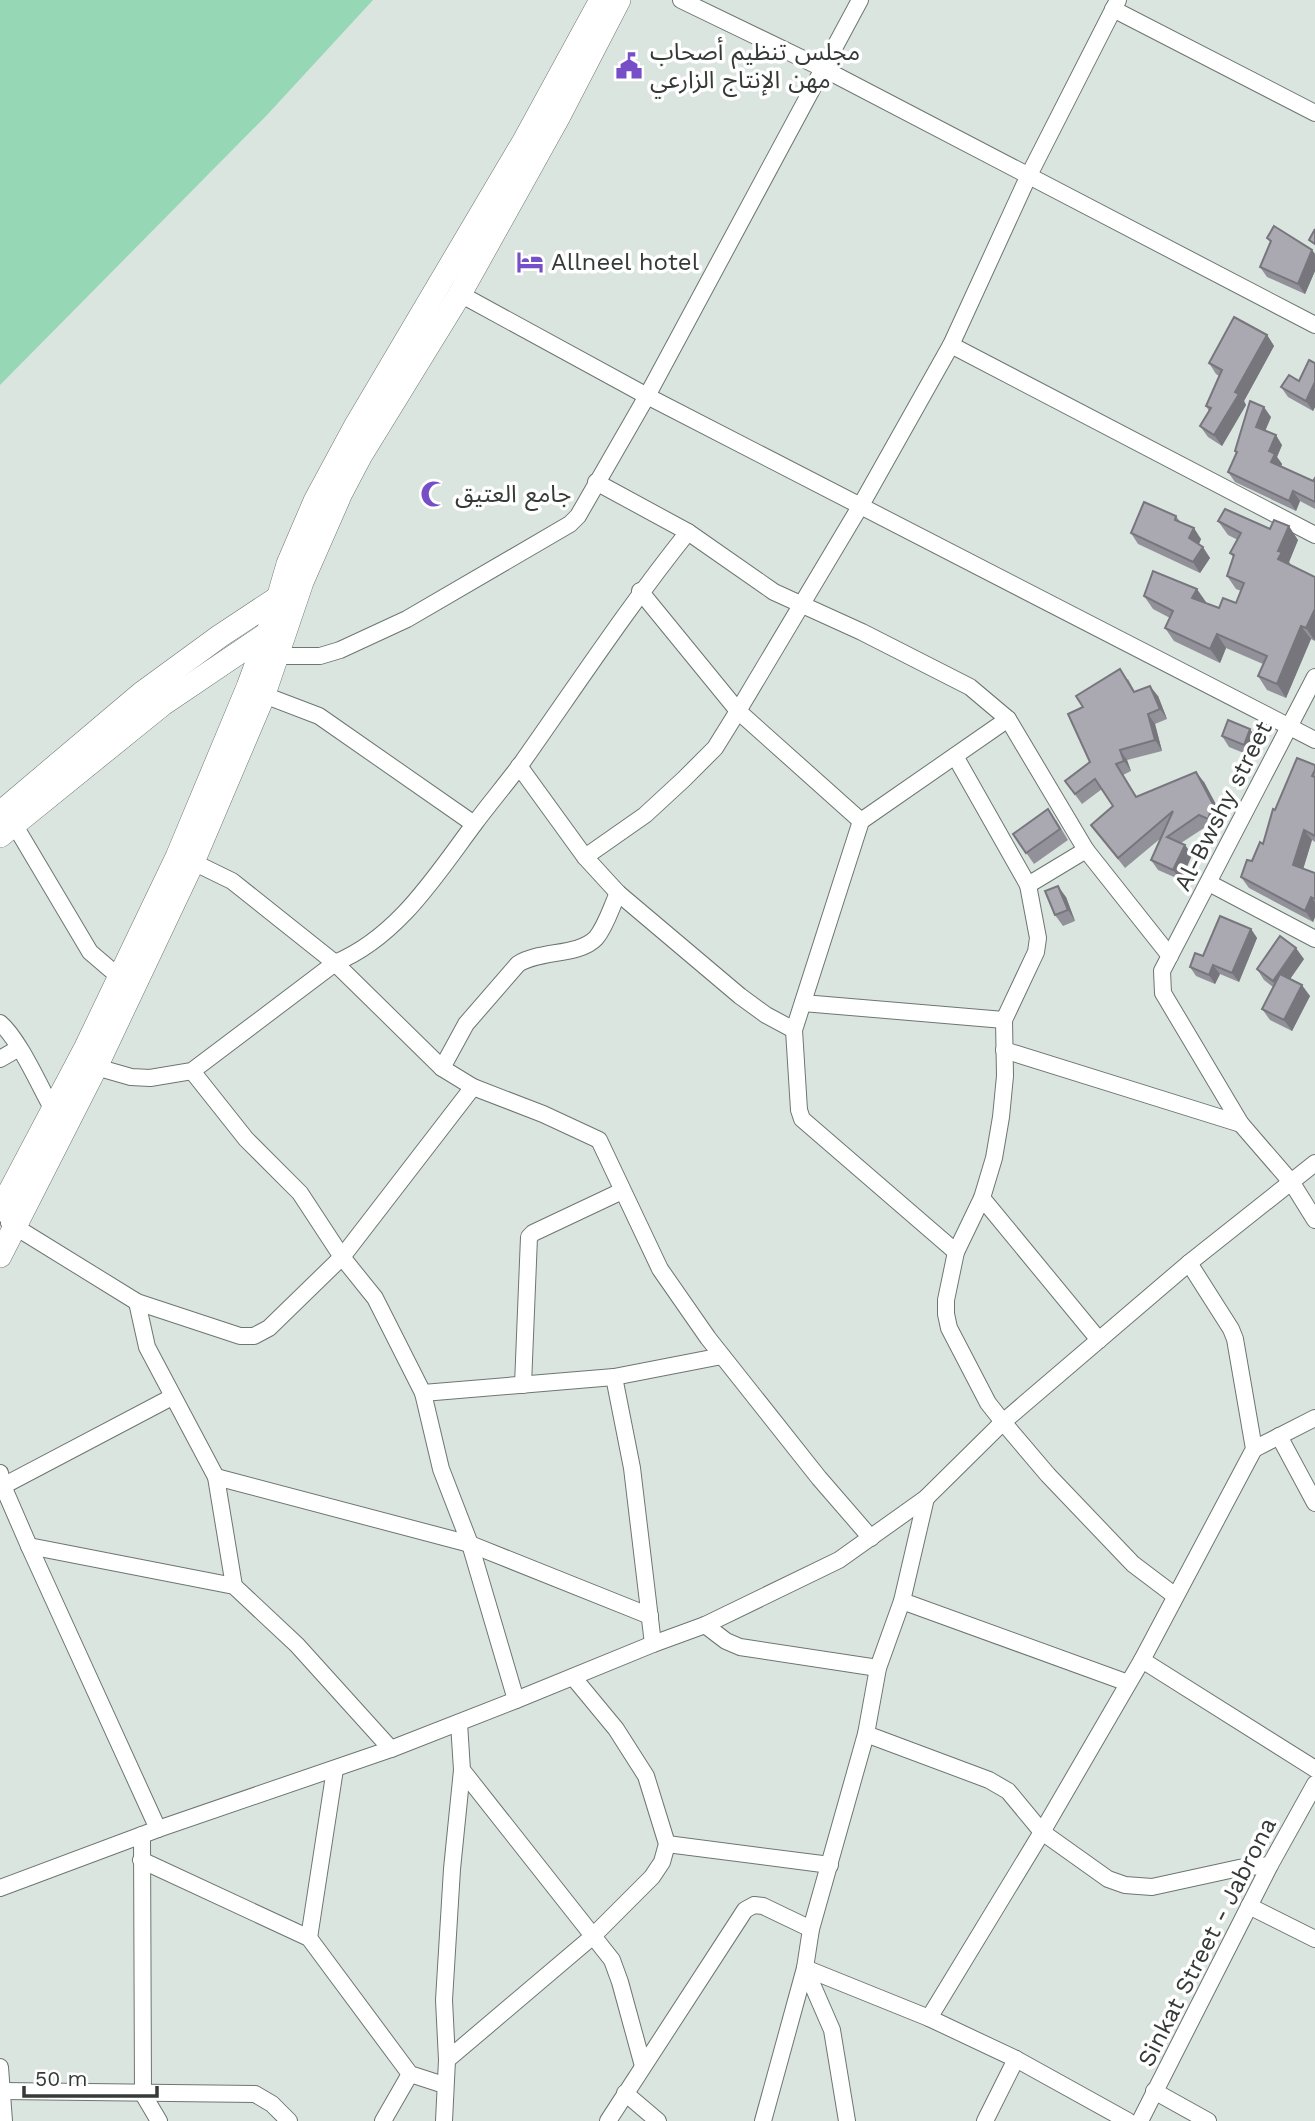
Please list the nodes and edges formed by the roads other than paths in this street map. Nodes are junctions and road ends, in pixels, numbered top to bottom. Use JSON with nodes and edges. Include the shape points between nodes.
{"nodes":[{"id":1,"x":601,"y":0,"type":"edge"},
{"id":2,"x":619,"y":0,"type":"edge"},
{"id":3,"x":681,"y":0,"type":"edge"},
{"id":4,"x":860,"y":0,"type":"edge"},
{"id":5,"x":1116,"y":4,"type":"edge"},
{"id":6,"x":824,"y":69,"type":"junction"},
{"id":7,"x":1315,"y":113,"type":"edge"},
{"id":8,"x":1028,"y":177,"type":"junction"},
{"id":9,"x":460,"y":293,"type":"junction"},
{"id":10,"x":1315,"y":325,"type":"edge"},
{"id":11,"x":951,"y":345,"type":"junction"},
{"id":12,"x":647,"y":396,"type":"junction"},
{"id":13,"x":596,"y":482,"type":"junction"},
{"id":14,"x":861,"y":505,"type":"junction"},
{"id":15,"x":688,"y":532,"type":"junction"},
{"id":16,"x":1315,"y":535,"type":"edge"},
{"id":17,"x":302,"y":582,"type":"junction"},
{"id":18,"x":640,"y":591,"type":"junction"},
{"id":19,"x":278,"y":598,"type":"junction"},
{"id":20,"x":802,"y":606,"type":"junction"},
{"id":21,"x":290,"y":621,"type":"junction"},
{"id":22,"x":268,"y":633,"type":"junction"},
{"id":23,"x":269,"y":657,"type":"junction"},
{"id":24,"x":208,"y":673,"type":"junction"},
{"id":25,"x":1315,"y":677,"type":"edge"},
{"id":26,"x":256,"y":692,"type":"junction"},
{"id":27,"x":738,"y":711,"type":"junction"},
{"id":28,"x":1008,"y":719,"type":"junction"},
{"id":29,"x":1289,"y":726,"type":"junction"},
{"id":30,"x":1315,"y":740,"type":"edge"},
{"id":31,"x":955,"y":756,"type":"junction"},
{"id":32,"x":519,"y":766,"type":"junction"},
{"id":33,"x":861,"y":821,"type":"junction"},
{"id":34,"x":5,"y":824,"type":"edge"},
{"id":35,"x":474,"y":824,"type":"junction"},
{"id":36,"x":1086,"y":849,"type":"junction"},
{"id":37,"x":585,"y":857,"type":"junction"},
{"id":38,"x":193,"y":862,"type":"junction"},
{"id":39,"x":1209,"y":883,"type":"junction"},
{"id":40,"x":1028,"y":885,"type":"junction"},
{"id":41,"x":618,"y":893,"type":"junction"},
{"id":42,"x":1315,"y":939,"type":"edge"},
{"id":43,"x":1170,"y":956,"type":"junction"},
{"id":44,"x":335,"y":963,"type":"junction"},
{"id":45,"x":118,"y":976,"type":"junction"},
{"id":46,"x":803,"y":1003,"type":"junction"},
{"id":47,"x":1004,"y":1020,"type":"junction"},
{"id":48,"x":0,"y":1023,"type":"edge"},
{"id":49,"x":794,"y":1030,"type":"junction"},
{"id":50,"x":19,"y":1048,"type":"junction"},
{"id":51,"x":1004,"y":1050,"type":"junction"},
{"id":52,"x":0,"y":1059,"type":"edge"},
{"id":53,"x":96,"y":1067,"type":"junction"},
{"id":54,"x":442,"y":1068,"type":"junction"},
{"id":55,"x":192,"y":1071,"type":"junction"},
{"id":56,"x":472,"y":1087,"type":"junction"},
{"id":57,"x":53,"y":1110,"type":"junction"},
{"id":58,"x":1241,"y":1124,"type":"junction"},
{"id":59,"x":1315,"y":1163,"type":"edge"},
{"id":60,"x":1292,"y":1183,"type":"junction"},
{"id":61,"x":622,"y":1191,"type":"junction"},
{"id":62,"x":982,"y":1198,"type":"junction"},
{"id":63,"x":5,"y":1218,"type":"edge"},
{"id":64,"x":1315,"y":1220,"type":"edge"},
{"id":65,"x":956,"y":1252,"type":"junction"},
{"id":66,"x":0,"y":1256,"type":"edge"},
{"id":67,"x":342,"y":1257,"type":"junction"},
{"id":68,"x":1189,"y":1263,"type":"junction"},
{"id":69,"x":137,"y":1302,"type":"junction"},
{"id":70,"x":1099,"y":1340,"type":"junction"},
{"id":71,"x":722,"y":1356,"type":"junction"},
{"id":72,"x":614,"y":1377,"type":"junction"},
{"id":73,"x":523,"y":1385,"type":"junction"},
{"id":74,"x":423,"y":1393,"type":"junction"},
{"id":75,"x":172,"y":1397,"type":"junction"},
{"id":76,"x":1315,"y":1418,"type":"edge"},
{"id":77,"x":1003,"y":1422,"type":"junction"},
{"id":78,"x":1279,"y":1436,"type":"junction"},
{"id":79,"x":1254,"y":1449,"type":"junction"},
{"id":80,"x":216,"y":1477,"type":"junction"},
{"id":81,"x":2,"y":1480,"type":"edge"},
{"id":82,"x":926,"y":1498,"type":"junction"},
{"id":83,"x":1315,"y":1503,"type":"edge"},
{"id":84,"x":871,"y":1538,"type":"junction"},
{"id":85,"x":470,"y":1544,"type":"junction"},
{"id":86,"x":30,"y":1546,"type":"junction"},
{"id":87,"x":234,"y":1586,"type":"junction"},
{"id":88,"x":1174,"y":1595,"type":"junction"},
{"id":89,"x":902,"y":1601,"type":"junction"},
{"id":90,"x":650,"y":1616,"type":"junction"},
{"id":91,"x":705,"y":1625,"type":"junction"},
{"id":92,"x":653,"y":1644,"type":"junction"},
{"id":93,"x":1142,"y":1660,"type":"junction"},
{"id":94,"x":878,"y":1668,"type":"junction"},
{"id":95,"x":573,"y":1677,"type":"junction"},
{"id":96,"x":1128,"y":1683,"type":"junction"},
{"id":97,"x":516,"y":1700,"type":"junction"},
{"id":98,"x":458,"y":1723,"type":"junction"},
{"id":99,"x":866,"y":1734,"type":"junction"},
{"id":100,"x":391,"y":1749,"type":"junction"},
{"id":101,"x":335,"y":1769,"type":"junction"},
{"id":102,"x":1315,"y":1769,"type":"edge"},
{"id":103,"x":462,"y":1770,"type":"junction"},
{"id":104,"x":1314,"y":1788,"type":"edge"},
{"id":105,"x":158,"y":1829,"type":"junction"},
{"id":106,"x":1042,"y":1832,"type":"junction"},
{"id":107,"x":142,"y":1835,"type":"junction"},
{"id":108,"x":667,"y":1844,"type":"junction"},
{"id":109,"x":141,"y":1860,"type":"junction"},
{"id":110,"x":830,"y":1865,"type":"junction"},
{"id":111,"x":1270,"y":1866,"type":"junction"},
{"id":112,"x":0,"y":1888,"type":"edge"},
{"id":113,"x":1250,"y":1906,"type":"junction"},
{"id":114,"x":811,"y":1929,"type":"junction"},
{"id":115,"x":592,"y":1937,"type":"junction"},
{"id":116,"x":309,"y":1938,"type":"junction"},
{"id":117,"x":1315,"y":1939,"type":"edge"},
{"id":118,"x":805,"y":1968,"type":"junction"},
{"id":119,"x":929,"y":2018,"type":"junction"},
{"id":120,"x":1016,"y":2059,"type":"junction"},
{"id":121,"x":447,"y":2060,"type":"junction"},
{"id":122,"x":643,"y":2066,"type":"junction"},
{"id":123,"x":0,"y":2067,"type":"edge"},
{"id":124,"x":410,"y":2074,"type":"junction"},
{"id":125,"x":444,"y":2085,"type":"junction"},
{"id":126,"x":3,"y":2091,"type":"junction"},
{"id":127,"x":1154,"y":2091,"type":"junction"},
{"id":128,"x":625,"y":2093,"type":"junction"},
{"id":129,"x":143,"y":2094,"type":"junction"},
{"id":130,"x":4,"y":2121,"type":"edge"},
{"id":131,"x":159,"y":2121,"type":"edge"},
{"id":132,"x":289,"y":2121,"type":"edge"},
{"id":133,"x":383,"y":2121,"type":"edge"},
{"id":134,"x":444,"y":2121,"type":"edge"},
{"id":135,"x":608,"y":2121,"type":"edge"},
{"id":136,"x":658,"y":2121,"type":"edge"},
{"id":137,"x":763,"y":2121,"type":"edge"},
{"id":138,"x":847,"y":2121,"type":"edge"},
{"id":139,"x":985,"y":2121,"type":"edge"},
{"id":140,"x":1128,"y":2121,"type":"edge"},
{"id":141,"x":1140,"y":2121,"type":"edge"},
{"id":142,"x":1208,"y":2121,"type":"edge"}],
"edges":[{"from":1,"to":19,"type":"main road","via":[[524,141],[356,425],[315,501]]},
{"from":2,"to":9,"type":"main road"},
{"from":3,"to":6,"type":"street"},
{"from":4,"to":6,"type":"street"},
{"from":5,"to":7,"type":"street"},
{"from":5,"to":8,"type":"street"},
{"from":6,"to":8,"type":"street"},
{"from":6,"to":12,"type":"street"},
{"from":8,"to":10,"type":"street"},
{"from":8,"to":11,"type":"street"},
{"from":9,"to":12,"type":"street"},
{"from":9,"to":17,"type":"main road","via":[[361,455]]},
{"from":11,"to":14,"type":"street"},
{"from":11,"to":16,"type":"street"},
{"from":12,"to":13,"type":"street"},
{"from":12,"to":14,"type":"street"},
{"from":13,"to":15,"type":"street"},
{"from":13,"to":23,"type":"street","via":[[570,524],[407,620],[320,656]]},
{"from":14,"to":20,"type":"street"},
{"from":14,"to":29,"type":"street"},
{"from":15,"to":18,"type":"street"},
{"from":15,"to":20,"type":"street","via":[[774,592]]},
{"from":17,"to":19,"type":"main road"},
{"from":17,"to":21,"type":"main road"},
{"from":18,"to":27,"type":"street"},
{"from":18,"to":32,"type":"street"},
{"from":19,"to":22,"type":"main road"},
{"from":19,"to":34,"type":"main road","via":[[142,694]]},
{"from":20,"to":27,"type":"street"},
{"from":20,"to":28,"type":"street","via":[[970,687]]},
{"from":21,"to":22,"type":"main road"},
{"from":21,"to":23,"type":"main road"},
{"from":22,"to":23,"type":"main road"},
{"from":22,"to":24,"type":"main road"},
{"from":23,"to":26,"type":"main road"},
{"from":24,"to":26,"type":"main road","via":[[230,677]]},
{"from":24,"to":34,"type":"main road"},
{"from":25,"to":29,"type":"street","name":"Al-Bwshy street"},
{"from":26,"to":35,"type":"street","via":[[319,716]]},
{"from":26,"to":38,"type":"main road"},
{"from":26,"to":45,"type":"main road"},
{"from":27,"to":33,"type":"street"},
{"from":27,"to":37,"type":"street","via":[[715,748],[684,779],[645,815]]},
{"from":28,"to":31,"type":"street"},
{"from":28,"to":36,"type":"street"},
{"from":29,"to":30,"type":"street"},
{"from":29,"to":39,"type":"street","name":"Al-Bwshy street"},
{"from":31,"to":33,"type":"street"},
{"from":31,"to":40,"type":"street"},
{"from":32,"to":35,"type":"street"},
{"from":32,"to":37,"type":"street"},
{"from":33,"to":46,"type":"street"},
{"from":34,"to":45,"type":"street","via":[[90,952]]},
{"from":35,"to":44,"type":"street","via":[[427,891],[370,944]]},
{"from":36,"to":40,"type":"street"},
{"from":36,"to":43,"type":"street"},
{"from":37,"to":41,"type":"street"},
{"from":38,"to":44,"type":"street","via":[[232,881]]},
{"from":38,"to":53,"type":"main road"},
{"from":39,"to":42,"type":"street"},
{"from":39,"to":43,"type":"street","name":"Al-Bwshy street"},
{"from":40,"to":47,"type":"street","via":[[1037,945]]},
{"from":41,"to":49,"type":"street","via":[[740,996]]},
{"from":41,"to":54,"type":"street","via":[[598,936],[588,945],[518,964],[466,1024]]},
{"from":43,"to":58,"type":"street","name":"Al-Bwshy street","via":[[1162,971],[1163,993]]},
{"from":44,"to":54,"type":"street"},
{"from":44,"to":55,"type":"street"},
{"from":45,"to":57,"type":"main road"},
{"from":46,"to":47,"type":"street"},
{"from":46,"to":49,"type":"street"},
{"from":47,"to":51,"type":"street"},
{"from":48,"to":50,"type":"street"},
{"from":49,"to":65,"type":"street","via":[[802,1119]]},
{"from":50,"to":52,"type":"street"},
{"from":50,"to":57,"type":"street"},
{"from":51,"to":58,"type":"street"},
{"from":51,"to":62,"type":"street","via":[[1001,1117]]},
{"from":53,"to":55,"type":"street","via":[[150,1078]]},
{"from":53,"to":63,"type":"main road"},
{"from":54,"to":56,"type":"street"},
{"from":55,"to":67,"type":"street","via":[[246,1139],[300,1193]]},
{"from":56,"to":61,"type":"street","via":[[599,1140]]},
{"from":56,"to":67,"type":"street"},
{"from":57,"to":63,"type":"main road"},
{"from":58,"to":60,"type":"street","name":"Al-Bwshy street"},
{"from":59,"to":60,"type":"street"},
{"from":60,"to":64,"type":"street","name":"Al-Bwshy street"},
{"from":60,"to":68,"type":"street"},
{"from":61,"to":71,"type":"street","via":[[660,1269]]},
{"from":61,"to":73,"type":"street","via":[[529,1237]]},
{"from":62,"to":65,"type":"street"},
{"from":62,"to":70,"type":"street"},
{"from":63,"to":66,"type":"main road"},
{"from":63,"to":69,"type":"street"},
{"from":65,"to":77,"type":"street","via":[[946,1300],[949,1328],[988,1403]]},
{"from":67,"to":69,"type":"street","via":[[269,1328],[254,1336],[240,1336]]},
{"from":67,"to":74,"type":"street","via":[[375,1298]]},
{"from":68,"to":70,"type":"street"},
{"from":68,"to":79,"type":"street","via":[[1235,1339]]},
{"from":69,"to":75,"type":"street","via":[[147,1347]]},
{"from":70,"to":77,"type":"street"},
{"from":71,"to":72,"type":"street"},
{"from":71,"to":84,"type":"street"},
{"from":72,"to":73,"type":"street"},
{"from":72,"to":90,"type":"street","via":[[632,1468]]},
{"from":73,"to":74,"type":"street"},
{"from":74,"to":85,"type":"street","via":[[441,1469]]},
{"from":75,"to":80,"type":"street"},
{"from":75,"to":81,"type":"street"},
{"from":76,"to":78,"type":"street"},
{"from":77,"to":82,"type":"street"},
{"from":77,"to":88,"type":"street","via":[[1133,1564]]},
{"from":78,"to":79,"type":"street"},
{"from":78,"to":83,"type":"street"},
{"from":79,"to":88,"type":"street"},
{"from":80,"to":85,"type":"street"},
{"from":80,"to":87,"type":"street"},
{"from":81,"to":86,"type":"street"},
{"from":82,"to":84,"type":"street"},
{"from":82,"to":89,"type":"street"},
{"from":84,"to":91,"type":"street","via":[[839,1560]]},
{"from":85,"to":90,"type":"street"},
{"from":85,"to":97,"type":"street"},
{"from":86,"to":87,"type":"street"},
{"from":86,"to":105,"type":"street"},
{"from":87,"to":100,"type":"street","via":[[297,1645]]},
{"from":88,"to":93,"type":"street"},
{"from":89,"to":94,"type":"street"},
{"from":89,"to":96,"type":"street"},
{"from":90,"to":92,"type":"street"},
{"from":91,"to":92,"type":"street"},
{"from":91,"to":94,"type":"street","via":[[740,1647]]},
{"from":92,"to":95,"type":"street"},
{"from":93,"to":96,"type":"street"},
{"from":93,"to":102,"type":"street"},
{"from":94,"to":99,"type":"street"},
{"from":95,"to":97,"type":"street"},
{"from":95,"to":108,"type":"street","via":[[642,1769]]},
{"from":96,"to":106,"type":"street"},
{"from":97,"to":98,"type":"street"},
{"from":98,"to":100,"type":"street"},
{"from":98,"to":103,"type":"street"},
{"from":99,"to":106,"type":"street","via":[[989,1780],[1008,1791]]},
{"from":99,"to":110,"type":"street"},
{"from":100,"to":101,"type":"street"},
{"from":101,"to":105,"type":"street"},
{"from":101,"to":116,"type":"street"},
{"from":103,"to":115,"type":"street"},
{"from":103,"to":121,"type":"street","via":[[444,2000]]},
{"from":104,"to":111,"type":"street","name":"Sinkat Street - Jabrona"},
{"from":105,"to":107,"type":"street"},
{"from":106,"to":111,"type":"street","via":[[1108,1879],[1125,1885],[1152,1887]]},
{"from":106,"to":119,"type":"street"},
{"from":107,"to":109,"type":"street"},
{"from":107,"to":112,"type":"street"},
{"from":108,"to":110,"type":"street"},
{"from":108,"to":115,"type":"street","via":[[652,1877]]},
{"from":109,"to":116,"type":"street"},
{"from":109,"to":129,"type":"street"},
{"from":110,"to":114,"type":"street"},
{"from":111,"to":113,"type":"street","name":"Sinkat Street - Jabrona"},
{"from":113,"to":117,"type":"street"},
{"from":113,"to":127,"type":"street","name":"Sinkat Street - Jabrona"},
{"from":114,"to":118,"type":"street"},
{"from":114,"to":122,"type":"street","via":[[763,1906],[746,1910]]},
{"from":115,"to":121,"type":"street"},
{"from":115,"to":122,"type":"street","via":[[612,1960]]},
{"from":116,"to":124,"type":"street"},
{"from":118,"to":119,"type":"street"},
{"from":118,"to":137,"type":"street"},
{"from":118,"to":138,"type":"street","via":[[832,2029]]},
{"from":119,"to":120,"type":"street"},
{"from":120,"to":139,"type":"street"},
{"from":120,"to":140,"type":"street"},
{"from":121,"to":125,"type":"street"},
{"from":122,"to":128,"type":"street"},
{"from":123,"to":126,"type":"street"},
{"from":124,"to":125,"type":"street"},
{"from":124,"to":133,"type":"street"},
{"from":125,"to":134,"type":"street"},
{"from":126,"to":129,"type":"street"},
{"from":126,"to":130,"type":"street"},
{"from":127,"to":141,"type":"street","name":"Sinkat Street - Jabrona"},
{"from":127,"to":142,"type":"street"},
{"from":128,"to":135,"type":"street"},
{"from":128,"to":136,"type":"street"},
{"from":129,"to":131,"type":"street"},
{"from":129,"to":132,"type":"street","via":[[255,2094]]}]}
